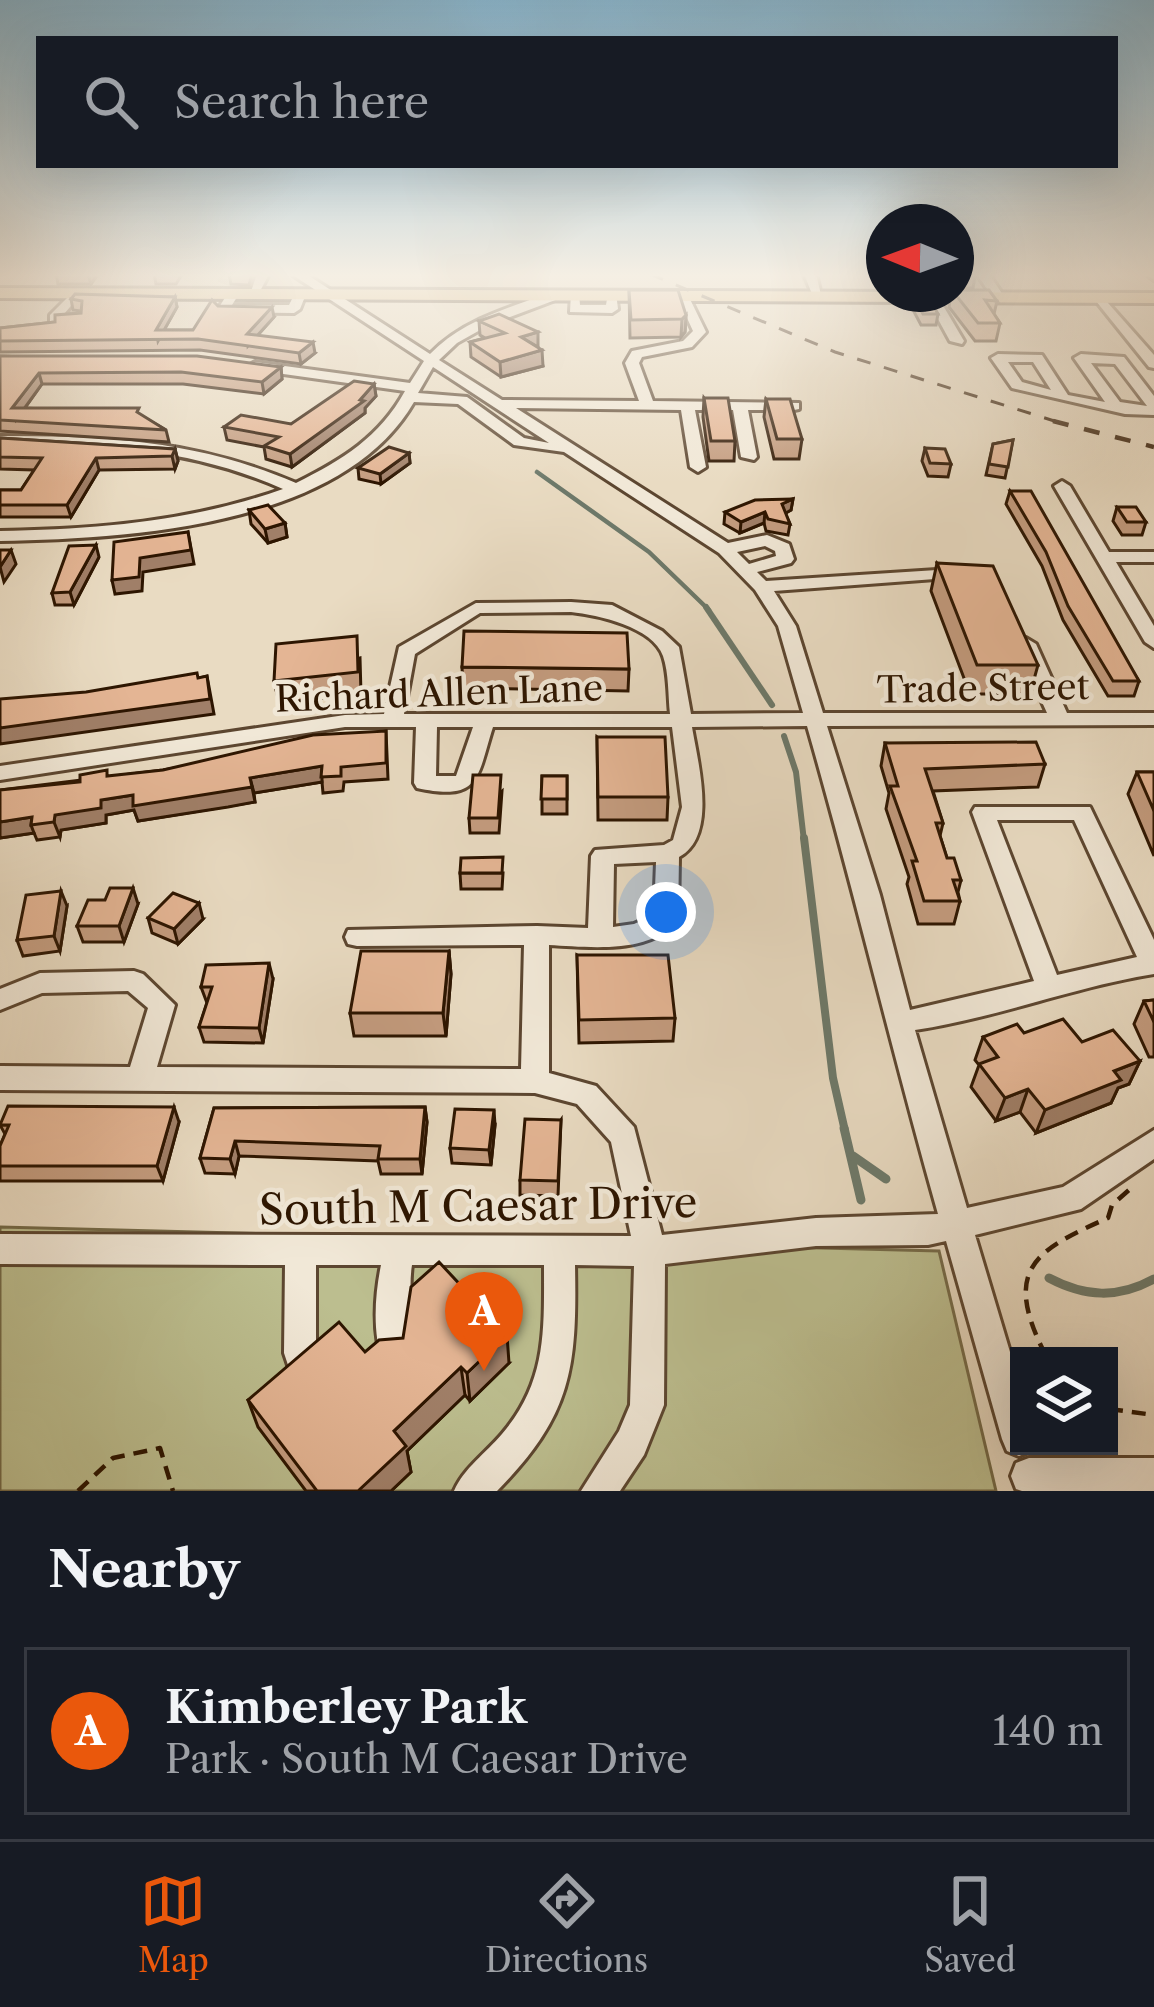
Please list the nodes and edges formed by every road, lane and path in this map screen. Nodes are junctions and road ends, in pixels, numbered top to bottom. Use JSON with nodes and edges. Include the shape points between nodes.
{"nodes":[{"id":1,"x":403,"y":344,"type":"edge"},
{"id":2,"x":456,"y":344,"type":"edge"},
{"id":3,"x":687,"y":344,"type":"edge"},
{"id":4,"x":430,"y":361,"type":"junction"},
{"id":5,"x":237,"y":364,"type":"edge"},
{"id":6,"x":412,"y":393,"type":"junction"},
{"id":7,"x":1063,"y":398,"type":"dead end"},
{"id":8,"x":488,"y":399,"type":"junction"},
{"id":9,"x":462,"y":400,"type":"junction"},
{"id":10,"x":647,"y":404,"type":"junction"},
{"id":11,"x":687,"y":405,"type":"junction"},
{"id":12,"x":740,"y":406,"type":"junction"},
{"id":13,"x":794,"y":406,"type":"edge"},
{"id":14,"x":1154,"y":408,"type":"edge"},
{"id":15,"x":1125,"y":410,"type":"junction"},
{"id":16,"x":514,"y":416,"type":"junction"},
{"id":17,"x":493,"y":423,"type":"junction"},
{"id":18,"x":532,"y":427,"type":"junction"},
{"id":19,"x":509,"y":434,"type":"junction"},
{"id":20,"x":0,"y":441,"type":"edge"},
{"id":21,"x":566,"y":449,"type":"junction"},
{"id":22,"x":749,"y":457,"type":"dead end"},
{"id":23,"x":698,"y":466,"type":"dead end"},
{"id":24,"x":1062,"y":486,"type":"dead end"},
{"id":25,"x":296,"y":489,"type":"junction"},
{"id":26,"x":0,"y":536,"type":"edge"},
{"id":27,"x":725,"y":549,"type":"junction"},
{"id":28,"x":1104,"y":557,"type":"junction"},
{"id":29,"x":1154,"y":557,"type":"edge"},
{"id":30,"x":746,"y":570,"type":"junction"},
{"id":31,"x":977,"y":574,"type":"edge"},
{"id":32,"x":762,"y":587,"type":"junction"},
{"id":33,"x":1016,"y":625,"type":"edge"},
{"id":34,"x":1154,"y":642,"type":"edge"},
{"id":35,"x":1154,"y":719,"type":"edge"},
{"id":36,"x":1060,"y":720,"type":"junction"},
{"id":37,"x":393,"y":721,"type":"junction"},
{"id":38,"x":427,"y":721,"type":"junction"},
{"id":39,"x":485,"y":721,"type":"junction"},
{"id":40,"x":679,"y":721,"type":"junction"},
{"id":41,"x":812,"y":722,"type":"junction"},
{"id":42,"x":0,"y":772,"type":"edge"},
{"id":43,"x":668,"y":853,"type":"junction"},
{"id":44,"x":537,"y":935,"type":"junction"},
{"id":45,"x":357,"y":937,"type":"dead end"},
{"id":46,"x":600,"y":937,"type":"junction"},
{"id":47,"x":1154,"y":964,"type":"edge"},
{"id":48,"x":1048,"y":984,"type":"junction"},
{"id":49,"x":0,"y":1000,"type":"edge"},
{"id":50,"x":899,"y":1022,"type":"junction"},
{"id":51,"x":0,"y":1078,"type":"edge"},
{"id":52,"x":140,"y":1080,"type":"junction"},
{"id":53,"x":535,"y":1081,"type":"junction"},
{"id":54,"x":1154,"y":1143,"type":"edge"},
{"id":55,"x":1137,"y":1183,"type":"dead end"},
{"id":56,"x":957,"y":1223,"type":"junction"},
{"id":57,"x":0,"y":1249,"type":"edge"},
{"id":58,"x":399,"y":1250,"type":"junction"},
{"id":59,"x":559,"y":1251,"type":"junction"},
{"id":60,"x":650,"y":1251,"type":"junction"},
{"id":61,"x":301,"y":1253,"type":"junction"},
{"id":62,"x":1042,"y":1347,"type":"edge"},
{"id":63,"x":394,"y":1350,"type":"edge"},
{"id":64,"x":300,"y":1353,"type":"edge"},
{"id":65,"x":1118,"y":1410,"type":"edge"},
{"id":66,"x":1154,"y":1415,"type":"edge"},
{"id":67,"x":1025,"y":1463,"type":"edge"},
{"id":68,"x":1154,"y":1476,"type":"edge"},
{"id":69,"x":78,"y":1491,"type":"edge"},
{"id":70,"x":173,"y":1491,"type":"edge"},
{"id":71,"x":472,"y":1491,"type":"edge"},
{"id":72,"x":599,"y":1491,"type":"edge"}],
"edges":[{"from":1,"to":4,"type":"street"},
{"from":2,"to":4,"type":"street"},
{"from":3,"to":10,"type":"street","via":[[638,354],[632,363]]},
{"from":4,"to":6,"type":"street"},
{"from":4,"to":8,"type":"street"},
{"from":5,"to":6,"type":"street"},
{"from":6,"to":9,"type":"street"},
{"from":6,"to":25,"type":"street","via":[[378,440]]},
{"from":7,"to":15,"type":"street"},
{"from":8,"to":9,"type":"street"},
{"from":8,"to":10,"type":"street"},
{"from":8,"to":16,"type":"street"},
{"from":9,"to":17,"type":"street"},
{"from":10,"to":11,"type":"street"},
{"from":11,"to":12,"type":"street"},
{"from":11,"to":23,"type":"street"},
{"from":12,"to":13,"type":"street"},
{"from":12,"to":22,"type":"street"},
{"from":14,"to":15,"type":"street"},
{"from":14,"to":15,"type":"street","via":[[1119,360],[1081,358]]},
{"from":16,"to":17,"type":"street"},
{"from":16,"to":18,"type":"street"},
{"from":17,"to":19,"type":"street"},
{"from":18,"to":19,"type":"street"},
{"from":18,"to":21,"type":"street"},
{"from":19,"to":21,"type":"street","via":[[537,448]]},
{"from":20,"to":25,"type":"street","via":[[175,445]]},
{"from":21,"to":27,"type":"street"},
{"from":24,"to":28,"type":"street"},
{"from":25,"to":26,"type":"street","via":[[136,530]]},
{"from":27,"to":30,"type":"street"},
{"from":27,"to":30,"type":"street","via":[[767,540],[783,548],[785,559]]},
{"from":28,"to":29,"type":"street"},
{"from":28,"to":34,"type":"street"},
{"from":30,"to":32,"type":"street"},
{"from":31,"to":32,"type":"street"},
{"from":32,"to":41,"type":"street","via":[[787,626]]},
{"from":33,"to":36,"type":"street"},
{"from":35,"to":36,"type":"street","name":"Trade Street"},
{"from":36,"to":41,"type":"street","name":"Trade Street"},
{"from":37,"to":38,"type":"street","name":"Richard Allen Lane"},
{"from":37,"to":40,"type":"street","via":[[406,651],[476,608],[571,608],[612,611],[656,635],[671,651]]},
{"from":37,"to":42,"type":"street","name":"Richard Allen Lane","via":[[256,731]]},
{"from":38,"to":39,"type":"street","name":"Richard Allen Lane"},
{"from":38,"to":39,"type":"street","via":[[425,783],[439,787],[464,783]]},
{"from":39,"to":40,"type":"street","name":"Richard Allen Lane"},
{"from":40,"to":41,"type":"street","name":"Richard Allen Lane"},
{"from":40,"to":43,"type":"street","via":[[693,807],[683,845]]},
{"from":41,"to":50,"type":"street"},
{"from":43,"to":46,"type":"street","via":[[666,919],[652,930]]},
{"from":43,"to":46,"type":"street","via":[[603,856]]},
{"from":44,"to":45,"type":"street"},
{"from":44,"to":46,"type":"street"},
{"from":44,"to":53,"type":"street"},
{"from":47,"to":48,"type":"street"},
{"from":47,"to":48,"type":"street","via":[[1082,812],[983,812]]},
{"from":48,"to":50,"type":"street"},
{"from":49,"to":52,"type":"street","via":[[40,983],[134,981],[162,1005]]},
{"from":50,"to":56,"type":"street"},
{"from":51,"to":52,"type":"street"},
{"from":52,"to":53,"type":"street"},
{"from":53,"to":60,"type":"street","via":[[586,1094],[624,1136]]},
{"from":54,"to":56,"type":"street","name":"South M Caesar Drive","via":[[1070,1199]]},
{"from":55,"to":62,"type":"path","via":[[1108,1218],[1045,1248],[1024,1293]]},
{"from":56,"to":60,"type":"street","name":"South M Caesar Drive"},
{"from":56,"to":67,"type":"street"},
{"from":57,"to":61,"type":"street","name":"South M Caesar Drive"},
{"from":58,"to":59,"type":"street","name":"South M Caesar Drive"},
{"from":58,"to":61,"type":"street","name":"South M Caesar Drive"},
{"from":58,"to":63,"type":"street"},
{"from":59,"to":60,"type":"street","name":"South M Caesar Drive"},
{"from":59,"to":71,"type":"street","via":[[560,1360],[547,1405]]},
{"from":60,"to":72,"type":"street","via":[[646,1405]]},
{"from":61,"to":64,"type":"street"},
{"from":65,"to":66,"type":"path"},
{"from":67,"to":68,"type":"street"},
{"from":69,"to":70,"type":"path","via":[[96,1466],[122,1451],[160,1448]]}]}
